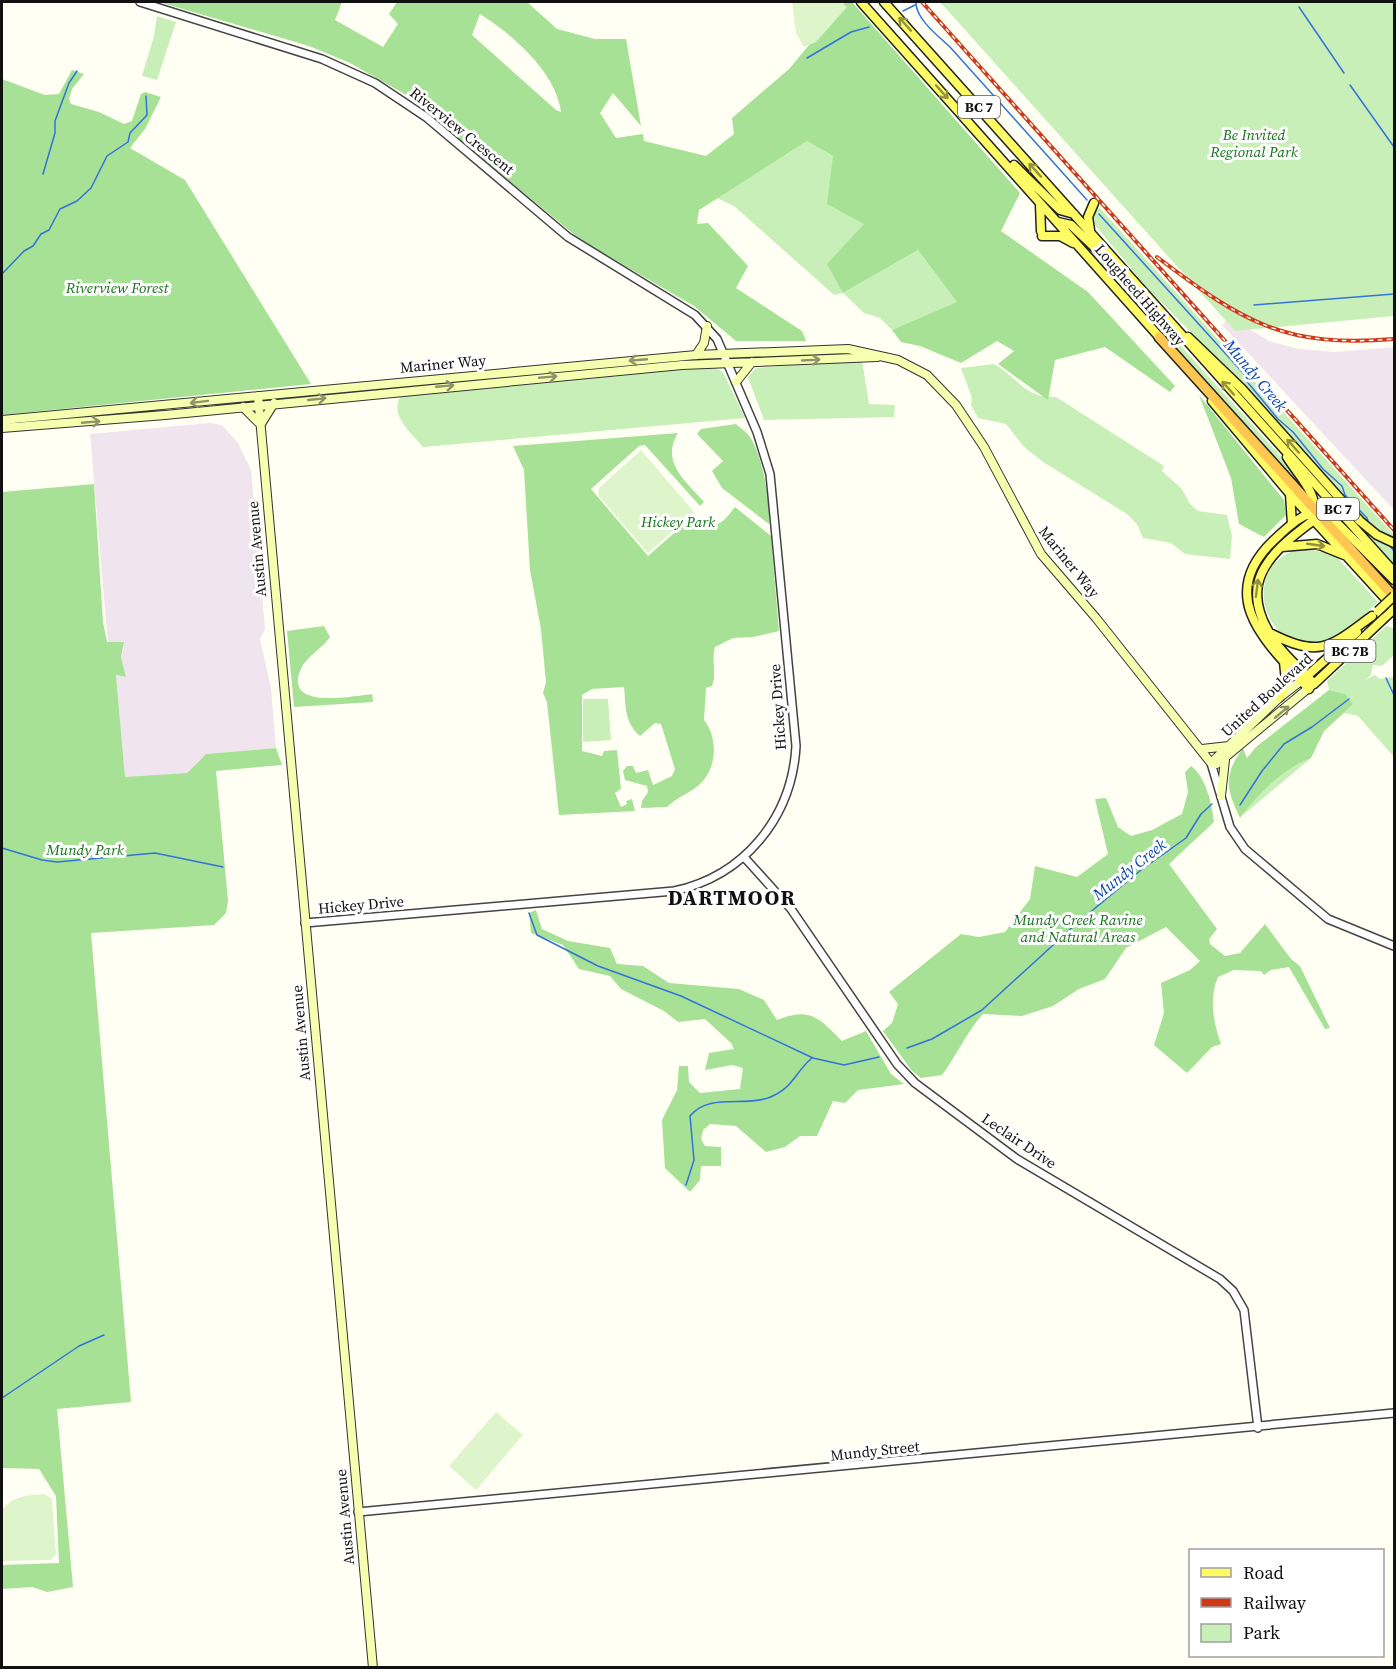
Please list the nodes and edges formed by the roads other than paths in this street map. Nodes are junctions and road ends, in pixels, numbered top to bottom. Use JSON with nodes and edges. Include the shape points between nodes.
{"nodes":[{"id":1,"x":140,"y":2,"type":"edge"},
{"id":2,"x":861,"y":2,"type":"edge"},
{"id":3,"x":884,"y":2,"type":"edge"},
{"id":4,"x":970,"y":123,"type":"junction"},
{"id":5,"x":1039,"y":200,"type":"junction"},
{"id":6,"x":1094,"y":203,"type":"dead end"},
{"id":7,"x":1074,"y":214,"type":"junction"},
{"id":8,"x":1058,"y":222,"type":"junction"},
{"id":9,"x":1091,"y":233,"type":"junction"},
{"id":10,"x":1081,"y":248,"type":"junction"},
{"id":11,"x":1144,"y":293,"type":"junction"},
{"id":12,"x":707,"y":326,"type":"junction"},
{"id":13,"x":1176,"y":327,"type":"junction"},
{"id":14,"x":1159,"y":337,"type":"junction"},
{"id":15,"x":724,"y":353,"type":"junction"},
{"id":16,"x":696,"y":355,"type":"junction"},
{"id":17,"x":887,"y":357,"type":"junction"},
{"id":18,"x":728,"y":362,"type":"junction"},
{"id":19,"x":752,"y":362,"type":"junction"},
{"id":20,"x":736,"y":382,"type":"junction"},
{"id":21,"x":258,"y":396,"type":"junction"},
{"id":22,"x":274,"y":404,"type":"junction"},
{"id":23,"x":258,"y":405,"type":"junction"},
{"id":24,"x":243,"y":407,"type":"junction"},
{"id":25,"x":2,"y":420,"type":"edge"},
{"id":26,"x":261,"y":425,"type":"junction"},
{"id":27,"x":2,"y":428,"type":"edge"},
{"id":28,"x":1281,"y":448,"type":"junction"},
{"id":29,"x":1290,"y":494,"type":"junction"},
{"id":30,"x":1312,"y":514,"type":"junction"},
{"id":31,"x":1292,"y":524,"type":"junction"},
{"id":32,"x":1395,"y":543,"type":"edge"},
{"id":33,"x":1282,"y":547,"type":"junction"},
{"id":34,"x":1347,"y":557,"type":"junction"},
{"id":35,"x":1395,"y":572,"type":"edge"},
{"id":36,"x":1395,"y":580,"type":"edge"},
{"id":37,"x":1395,"y":597,"type":"edge"},
{"id":38,"x":1395,"y":609,"type":"edge"},
{"id":39,"x":1375,"y":613,"type":"junction"},
{"id":40,"x":1272,"y":634,"type":"junction"},
{"id":41,"x":1284,"y":661,"type":"junction"},
{"id":42,"x":1304,"y":678,"type":"junction"},
{"id":43,"x":1311,"y":687,"type":"junction"},
{"id":44,"x":1280,"y":697,"type":"junction"},
{"id":45,"x":1228,"y":746,"type":"junction"},
{"id":46,"x":1202,"y":749,"type":"junction"},
{"id":47,"x":1225,"y":760,"type":"junction"},
{"id":48,"x":1212,"y":765,"type":"junction"},
{"id":49,"x":1221,"y":796,"type":"junction"},
{"id":50,"x":744,"y":857,"type":"junction"},
{"id":51,"x":305,"y":923,"type":"junction"},
{"id":52,"x":1395,"y":946,"type":"edge"},
{"id":53,"x":1395,"y":1413,"type":"edge"},
{"id":54,"x":1258,"y":1428,"type":"junction"},
{"id":55,"x":358,"y":1512,"type":"junction"},
{"id":56,"x":373,"y":1668,"type":"edge"}],
"edges":[{"from":1,"to":12,"type":"street","name":"Riverview Crescent","via":[[322,59],[381,86],[426,117],[568,237]]},
{"from":2,"to":4,"type":"main road","name":"Lougheed Highway","number":"BC 7","one_way":true},
{"from":7,"to":3,"type":"main road","name":"Lougheed Highway","number":"BC 7","one_way":true},
{"from":4,"to":5,"type":"main road","name":"Lougheed Highway","number":"BC 7"},
{"from":4,"to":7,"type":"main road","via":[[1060,210]]},
{"from":5,"to":8,"type":"main road","name":"Lougheed Highway","number":"BC 7"},
{"from":5,"to":10,"type":"main road","via":[[1042,234],[1062,237]]},
{"from":6,"to":9,"type":"main road","via":[[1088,217]]},
{"from":7,"to":9,"type":"main road","name":"Lougheed Highway","number":"BC 7"},
{"from":8,"to":10,"type":"main road","name":"Lougheed Highway","number":"BC 7"},
{"from":8,"to":11,"type":"main road","via":[[1071,225]]},
{"from":9,"to":11,"type":"main road","name":"Lougheed Highway","number":"BC 7"},
{"from":10,"to":14,"type":"main road","name":"Lougheed Highway","number":"BC 7"},
{"from":11,"to":13,"type":"main road","name":"Lougheed Highway","number":"BC 7"},
{"from":12,"to":15,"type":"street","name":"Riverview Crescent"},
{"from":12,"to":16,"type":"main road","via":[[704,344]]},
{"from":28,"to":13,"type":"main road","name":"Lougheed Highway","number":"BC 7","one_way":true},
{"from":32,"to":13,"type":"main road","one_way":true,"via":[[1377,536],[1358,519],[1242,389]]},
{"from":14,"to":29,"type":"main road","name":"Lougheed Highway","number":"BC 7"},
{"from":14,"to":30,"type":"highway"},
{"from":15,"to":16,"type":"main road","name":"Mariner Way"},
{"from":15,"to":17,"type":"main road","name":"Mariner Way","via":[[852,349]]},
{"from":15,"to":18,"type":"street","name":"Hickey Drive"},
{"from":16,"to":21,"type":"main road","name":"Mariner Way","one_way":true},
{"from":19,"to":17,"type":"main road","name":"Mariner Way","one_way":true},
{"from":17,"to":46,"type":"main road","name":"Mariner Way","via":[[925,373],[956,405],[984,447],[1038,550]]},
{"from":18,"to":19,"type":"main road","name":"Mariner Way"},
{"from":18,"to":20,"type":"street","name":"Hickey Drive"},
{"from":22,"to":18,"type":"main road","name":"Mariner Way","one_way":true},
{"from":19,"to":20,"type":"main road"},
{"from":20,"to":50,"type":"street","name":"Hickey Drive","via":[[767,458],[771,479],[796,741],[792,775],[781,808],[764,836]]},
{"from":21,"to":23,"type":"main road","name":"Austin Avenue"},
{"from":21,"to":25,"type":"main road","name":"Mariner Way","one_way":true},
{"from":22,"to":23,"type":"main road","name":"Mariner Way"},
{"from":22,"to":26,"type":"main road"},
{"from":23,"to":24,"type":"main road","name":"Mariner Way"},
{"from":23,"to":26,"type":"main road","name":"Austin Avenue"},
{"from":24,"to":26,"type":"main road"},
{"from":27,"to":24,"type":"main road","name":"Mariner Way","one_way":true},
{"from":26,"to":51,"type":"main road","name":"Austin Avenue"},
{"from":28,"to":30,"type":"main road","via":[[1312,494]]},
{"from":28,"to":35,"type":"main road","name":"Lougheed Highway","number":"BC 7"},
{"from":29,"to":30,"type":"main road","name":"Lougheed Highway","number":"BC 7"},
{"from":29,"to":31,"type":"main road"},
{"from":30,"to":31,"type":"main road"},
{"from":30,"to":33,"type":"main road"},
{"from":30,"to":34,"type":"main road","name":"Lougheed Highway","number":"BC 7"},
{"from":30,"to":36,"type":"main road","via":[[1323,509],[1329,513]]},
{"from":30,"to":37,"type":"highway","via":[[1325,520]]},
{"from":31,"to":41,"type":"main road","via":[[1257,559],[1247,593],[1255,627]]},
{"from":33,"to":34,"type":"main road","one_way":true,"via":[[1317,544]]},
{"from":40,"to":33,"type":"main road","one_way":true,"via":[[1257,608],[1256,587],[1264,566]]},
{"from":34,"to":38,"type":"main road","name":"Lougheed Highway","number":"BC 7"},
{"from":37,"to":39,"type":"main road","name":"United Boulevard","number":"BC 7B","bridge":true},
{"from":38,"to":43,"type":"main road","name":"United Boulevard","number":"BC 7B"},
{"from":39,"to":40,"type":"main road","via":[[1320,647],[1295,646]]},
{"from":39,"to":42,"type":"main road","name":"United Boulevard","number":"BC 7B"},
{"from":40,"to":42,"type":"main road"},
{"from":41,"to":42,"type":"main road"},
{"from":41,"to":44,"type":"main road","via":[[1286,681]]},
{"from":42,"to":43,"type":"main road"},
{"from":42,"to":44,"type":"main road","name":"United Boulevard","number":"BC 7B"},
{"from":47,"to":43,"type":"main road","name":"United Boulevard","number":"BC 7B","one_way":true},
{"from":44,"to":45,"type":"main road","name":"United Boulevard","number":"BC 7B"},
{"from":45,"to":46,"type":"main road"},
{"from":45,"to":48,"type":"main road","name":"United Boulevard","number":"BC 7B"},
{"from":46,"to":48,"type":"main road","name":"Mariner Way"},
{"from":47,"to":48,"type":"main road","name":"United Boulevard","number":"BC 7B"},
{"from":47,"to":49,"type":"main road"},
{"from":48,"to":49,"type":"street"},
{"from":49,"to":52,"type":"street","via":[[1234,836],[1254,858],[1328,919]]},
{"from":50,"to":51,"type":"street","name":"Hickey Drive","via":[[705,881],[667,892]]},
{"from":50,"to":54,"type":"street","name":"Leclair Drive","via":[[791,909],[897,1064],[915,1083],[1017,1159],[1215,1276],[1233,1291],[1247,1323]]},
{"from":51,"to":55,"type":"main road","name":"Austin Avenue"},
{"from":53,"to":54,"type":"street","name":"Mundy Street"},
{"from":54,"to":55,"type":"street","name":"Mundy Street"},
{"from":55,"to":56,"type":"main road","name":"Austin Avenue"}]}
